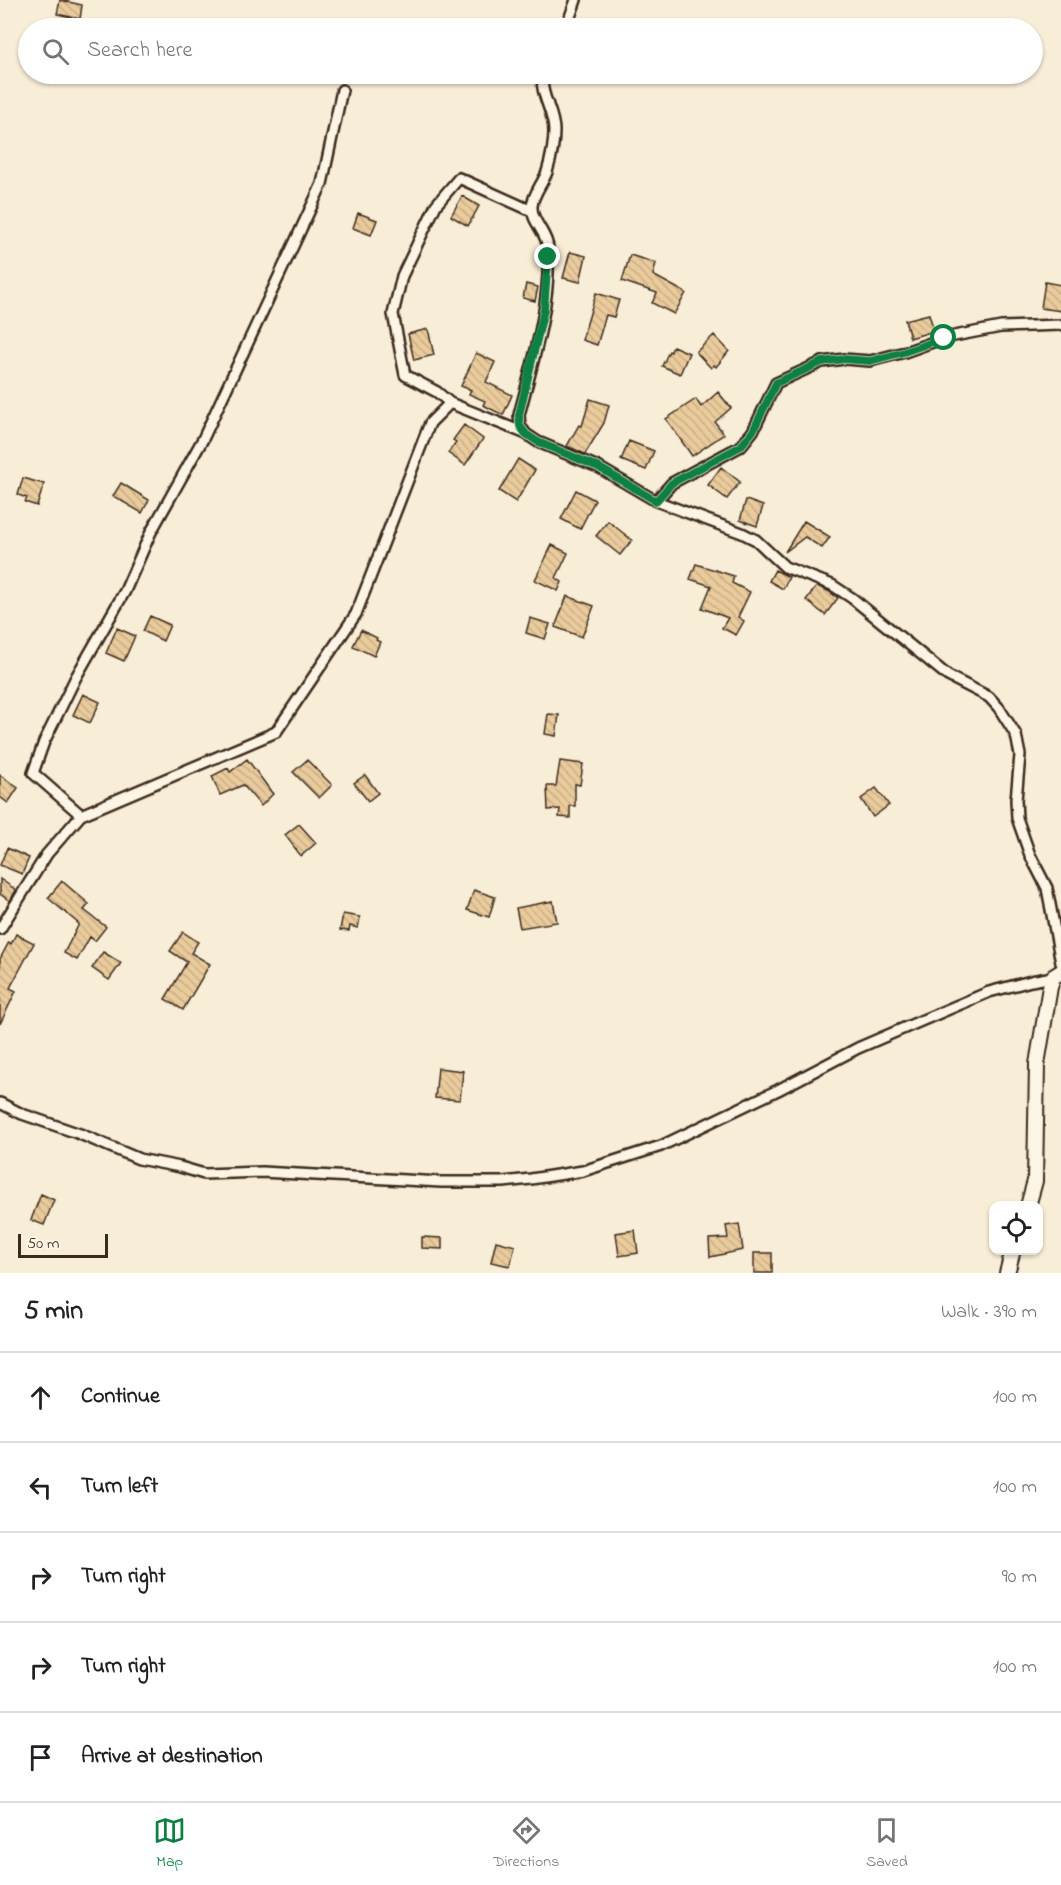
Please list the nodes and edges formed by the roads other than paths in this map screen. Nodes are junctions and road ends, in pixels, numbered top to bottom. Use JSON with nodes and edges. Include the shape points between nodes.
{"nodes":[{"id":1,"x":576,"y":0,"type":"edge"},
{"id":2,"x":570,"y":18,"type":"edge"},
{"id":3,"x":542,"y":84,"type":"edge"},
{"id":4,"x":342,"y":90,"type":"dead end"},
{"id":5,"x":532,"y":211,"type":"junction"},
{"id":6,"x":1061,"y":325,"type":"edge"},
{"id":7,"x":450,"y":403,"type":"junction"},
{"id":8,"x":526,"y":434,"type":"junction"},
{"id":9,"x":656,"y":501,"type":"junction"},
{"id":10,"x":81,"y":815,"type":"junction"},
{"id":11,"x":0,"y":929,"type":"edge"},
{"id":12,"x":1061,"y":963,"type":"edge"},
{"id":13,"x":1057,"y":975,"type":"edge"},
{"id":14,"x":0,"y":1103,"type":"edge"},
{"id":15,"x":1029,"y":1201,"type":"edge"},
{"id":16,"x":1012,"y":1255,"type":"edge"},
{"id":17,"x":1007,"y":1273,"type":"edge"}],
"edges":[{"from":1,"to":2,"type":"street"},
{"from":3,"to":5,"type":"street","via":[[553,118],[553,146]]},
{"from":4,"to":10,"type":"street","via":[[322,184],[202,439],[44,742],[33,773]]},
{"from":5,"to":7,"type":"street","via":[[459,178],[436,205],[402,276],[393,314],[405,375]]},
{"from":5,"to":8,"type":"street","via":[[548,245],[548,257],[544,310],[519,415]]},
{"from":6,"to":9,"type":"street","via":[[1001,327],[944,338],[870,361],[822,362],[776,383],[753,431],[741,446],[672,483]]},
{"from":7,"to":8,"type":"street"},
{"from":7,"to":10,"type":"street","via":[[430,423],[356,614],[276,732]]},
{"from":8,"to":9,"type":"street","via":[[598,467]]},
{"from":9,"to":12,"type":"street","via":[[742,532],[785,567],[832,585],[948,676],[978,690],[999,708],[1016,735],[1020,755],[1017,818],[1047,888]]},
{"from":10,"to":11,"type":"street","via":[[47,854]]},
{"from":13,"to":14,"type":"street","via":[[989,992],[858,1048],[661,1146],[583,1171],[531,1179],[441,1182],[262,1172],[204,1174],[139,1159]]},
{"from":13,"to":15,"type":"street","via":[[1045,1012],[1036,1064],[1035,1181]]},
{"from":16,"to":17,"type":"street"}]}
